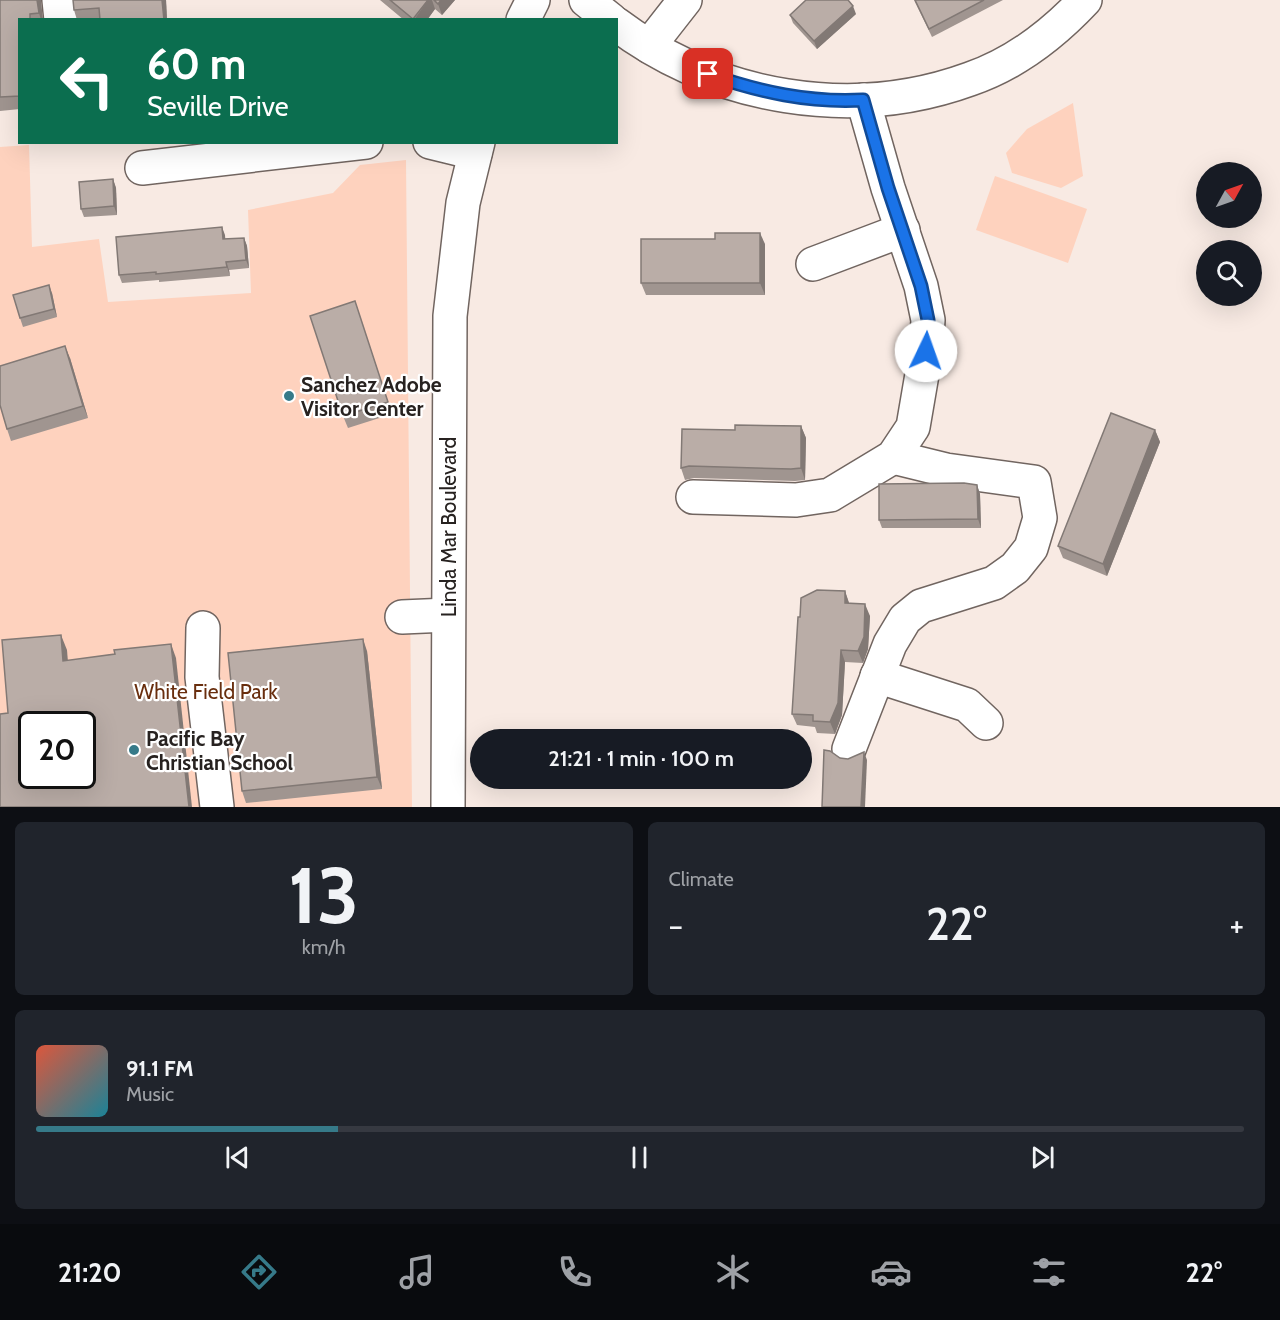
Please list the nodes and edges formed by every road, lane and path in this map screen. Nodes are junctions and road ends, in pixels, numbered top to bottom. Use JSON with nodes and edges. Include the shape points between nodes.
{"nodes":[{"id":1,"x":59,"y":0,"type":"edge"},
{"id":2,"x":533,"y":0,"type":"edge"},
{"id":3,"x":586,"y":0,"type":"edge"},
{"id":4,"x":685,"y":0,"type":"edge"},
{"id":5,"x":1086,"y":0,"type":"edge"},
{"id":6,"x":61,"y":18,"type":"edge"},
{"id":7,"x":524,"y":18,"type":"edge"},
{"id":8,"x":608,"y":18,"type":"edge"},
{"id":9,"x":618,"y":25,"type":"edge"},
{"id":10,"x":649,"y":46,"type":"junction"},
{"id":11,"x":863,"y":100,"type":"junction"},
{"id":12,"x":349,"y":144,"type":"edge"},
{"id":13,"x":445,"y":144,"type":"edge"},
{"id":14,"x":476,"y":148,"type":"edge"},
{"id":15,"x":141,"y":168,"type":"dead end"},
{"id":16,"x":903,"y":230,"type":"junction"},
{"id":17,"x":813,"y":264,"type":"dead end"},
{"id":18,"x":893,"y":457,"type":"junction"},
{"id":19,"x":693,"y":497,"type":"dead end"},
{"id":20,"x":448,"y":615,"type":"junction"},
{"id":21,"x":402,"y":617,"type":"dead end"},
{"id":22,"x":203,"y":628,"type":"dead end"},
{"id":23,"x":878,"y":676,"type":"junction"},
{"id":24,"x":986,"y":723,"type":"dead end"},
{"id":25,"x":849,"y":749,"type":"dead end"},
{"id":26,"x":217,"y":807,"type":"edge"},
{"id":27,"x":448,"y":807,"type":"edge"}],
"edges":[{"from":1,"to":6,"type":"street"},
{"from":2,"to":7,"type":"street"},
{"from":3,"to":8,"type":"street"},
{"from":4,"to":10,"type":"street"},
{"from":5,"to":11,"type":"street","via":[[1044,37],[971,79],[928,92]]},
{"from":9,"to":10,"type":"street"},
{"from":10,"to":11,"type":"street","via":[[708,74],[750,88],[790,97]]},
{"from":11,"to":16,"type":"street"},
{"from":12,"to":15,"type":"street"},
{"from":13,"to":14,"type":"street"},
{"from":14,"to":20,"type":"street","name":"Linda Mar Boulevard","via":[[463,203],[450,316]]},
{"from":16,"to":17,"type":"street"},
{"from":16,"to":18,"type":"street","via":[[928,320],[913,427]]},
{"from":18,"to":19,"type":"street","via":[[830,495],[796,500]]},
{"from":18,"to":23,"type":"street","via":[[946,470],[1034,482],[1040,518],[1031,548],[1015,568],[994,583],[921,606],[905,619]]},
{"from":20,"to":21,"type":"street"},
{"from":20,"to":27,"type":"street","name":"Linda Mar Boulevard"},
{"from":22,"to":26,"type":"street","via":[[202,676]]},
{"from":23,"to":24,"type":"street","via":[[967,705]]},
{"from":23,"to":25,"type":"street"}]}
